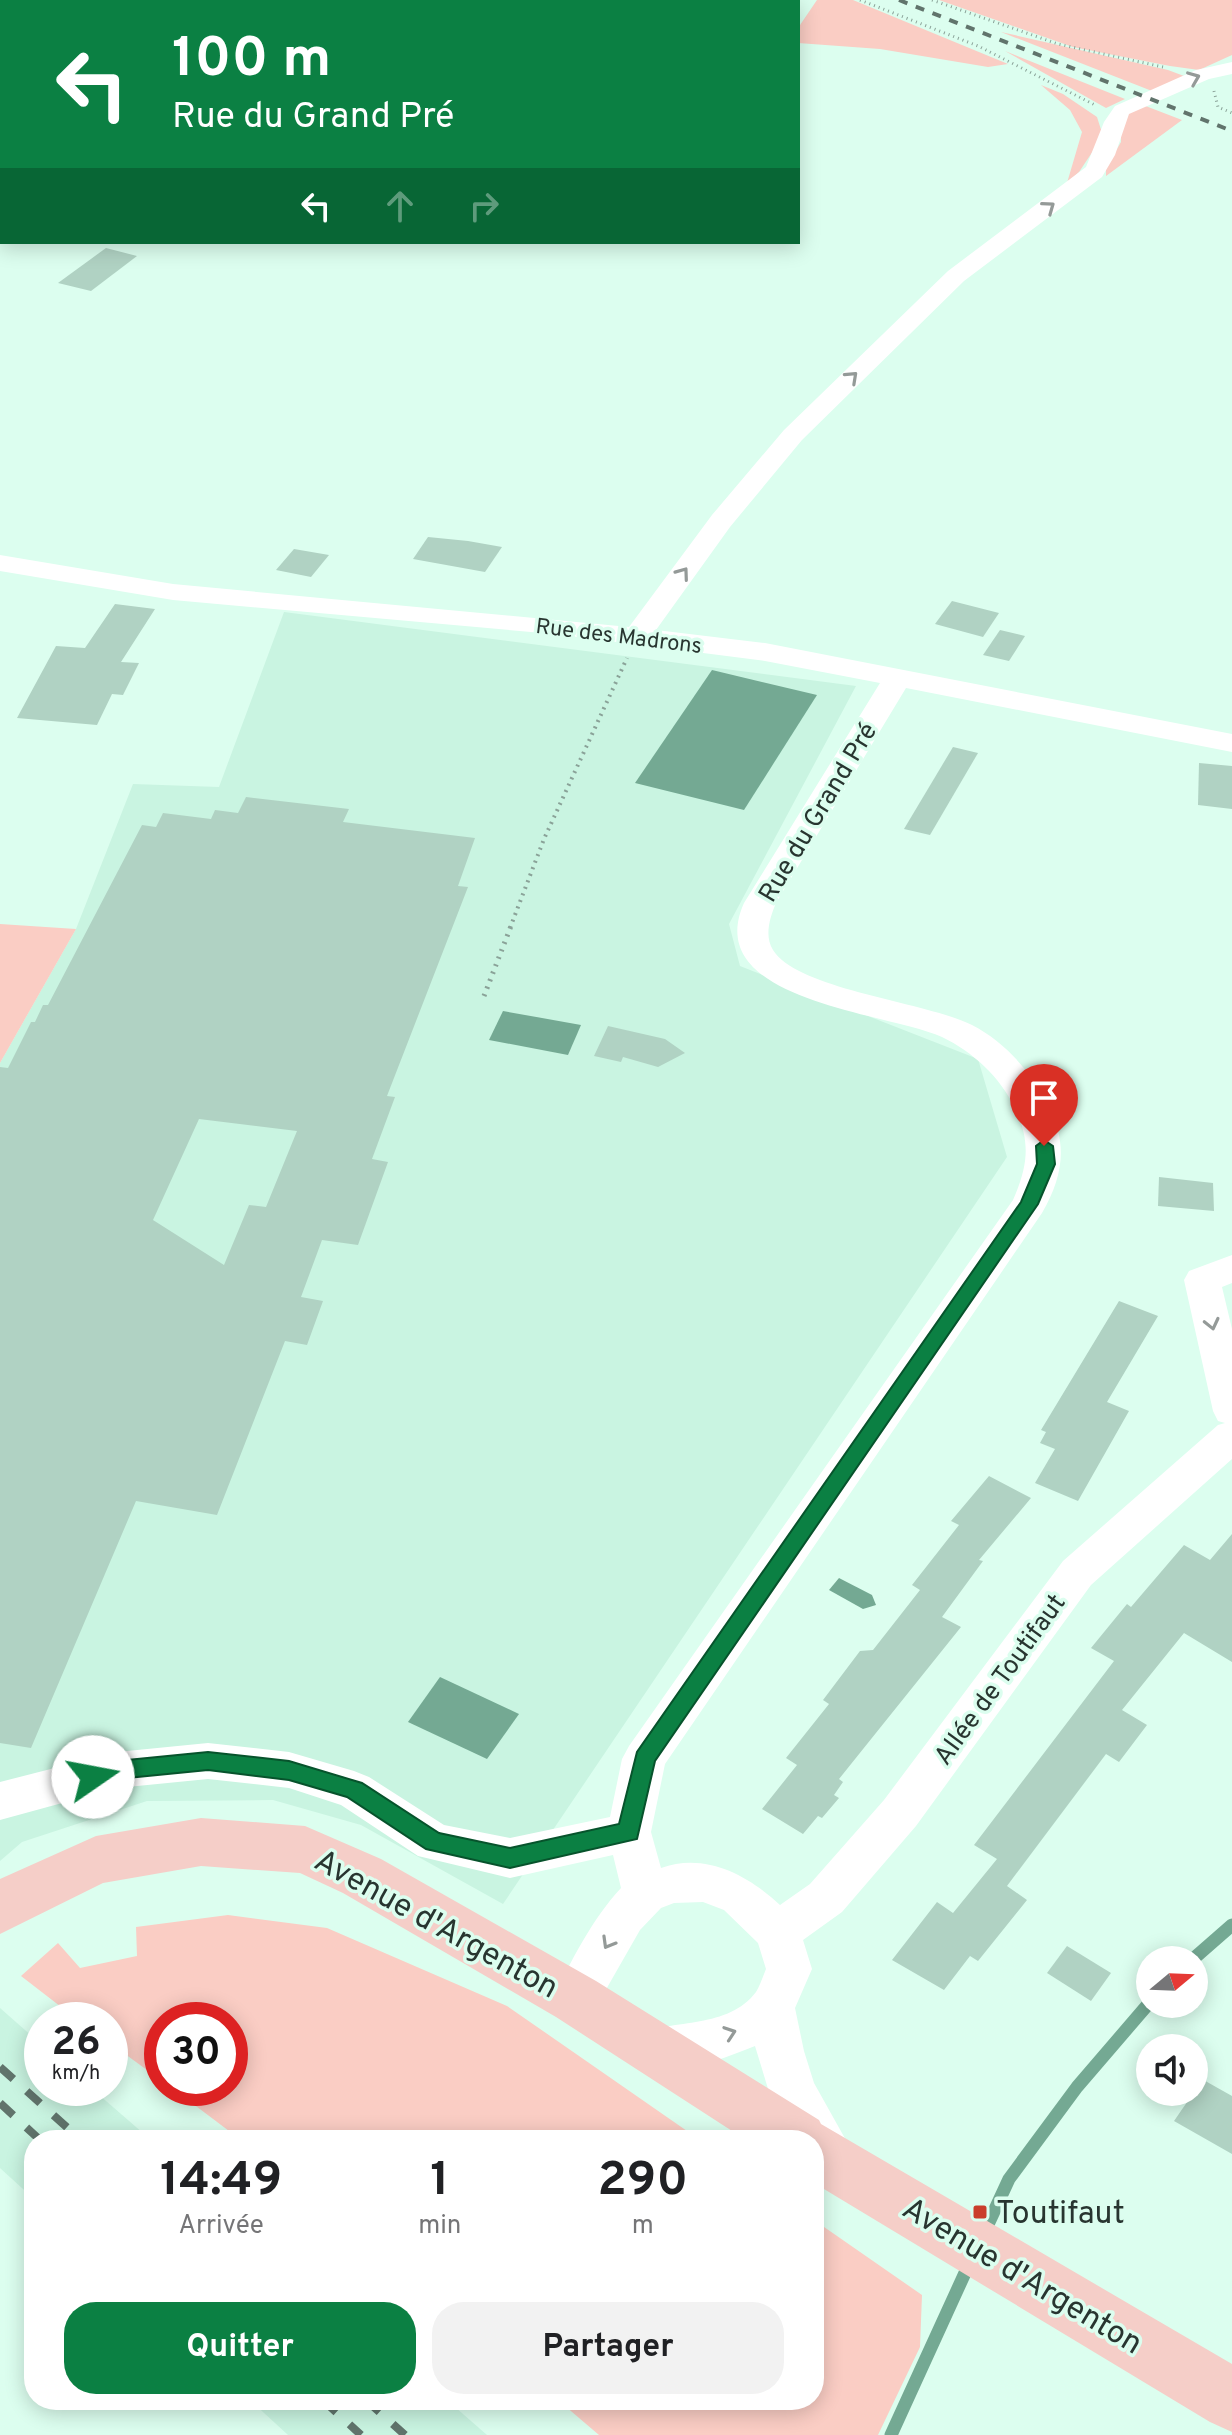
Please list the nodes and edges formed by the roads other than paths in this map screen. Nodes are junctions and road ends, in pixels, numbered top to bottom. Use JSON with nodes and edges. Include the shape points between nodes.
{"nodes":[{"id":1,"x":1232,"y":68,"type":"edge"},
{"id":2,"x":0,"y":563,"type":"edge"},
{"id":3,"x":637,"y":636,"type":"junction"},
{"id":4,"x":898,"y":678,"type":"junction"},
{"id":5,"x":1232,"y":743,"type":"edge"},
{"id":6,"x":1232,"y":1268,"type":"edge"},
{"id":7,"x":1232,"y":1411,"type":"edge"},
{"id":8,"x":1232,"y":1436,"type":"edge"},
{"id":9,"x":0,"y":1801,"type":"edge"},
{"id":10,"x":629,"y":1832,"type":"junction"},
{"id":11,"x":645,"y":1894,"type":"junction"},
{"id":12,"x":0,"y":1909,"type":"edge"},
{"id":13,"x":778,"y":1932,"type":"junction"},
{"id":14,"x":576,"y":1999,"type":"junction"},
{"id":15,"x":772,"y":2008,"type":"junction"},
{"id":16,"x":654,"y":2049,"type":"junction"},
{"id":17,"x":783,"y":2130,"type":"edge"},
{"id":18,"x":808,"y":2130,"type":"edge"},
{"id":19,"x":824,"y":2156,"type":"edge"},
{"id":20,"x":1232,"y":2400,"type":"edge"}],
"edges":[{"from":3,"to":1,"type":"street","one_way":true,"via":[[721,521],[793,435],[956,276],[1094,172],[1105,159],[1124,110],[1203,74]]},
{"from":2,"to":3,"type":"street","name":"Rue des Madrons","via":[[173,592]]},
{"from":3,"to":4,"type":"street","name":"Rue des Madrons","via":[[765,652]]},
{"from":4,"to":5,"type":"street","name":"Rue des Madrons"},
{"from":4,"to":10,"type":"street","name":"Rue du Grand Pré","via":[[755,912],[754,944],[770,967],[803,985],[953,1029],[990,1052],[1020,1083],[1043,1128],[1046,1164],[1029,1204],[644,1759]]},
{"from":6,"to":7,"type":"street","one_way":true,"via":[[1202,1280]]},
{"from":8,"to":13,"type":"street","name":"Allée de Toutifaut","via":[[1077,1573],[900,1813],[826,1898]]},
{"from":9,"to":10,"type":"street","via":[[117,1770],[208,1761],[289,1770],[354,1790],[434,1842],[510,1858]]},
{"from":10,"to":11,"type":"street","name":"Rue du Grand Pré"},
{"from":11,"to":13,"type":"street","via":[[673,1883],[704,1882],[740,1896]]},
{"from":11,"to":14,"type":"street","one_way":true,"via":[[624,1916]]},
{"from":12,"to":14,"type":"main road","name":"Avenue d'Argenton","via":[[96,1860],[201,1842],[305,1850],[362,1876]]},
{"from":13,"to":15,"type":"street","via":[[789,1969]]},
{"from":14,"to":16,"type":"main road","name":"Avenue d'Argenton"},
{"from":16,"to":15,"type":"street","one_way":true,"via":[[700,2044],[745,2028]]},
{"from":15,"to":18,"type":"street","via":[[780,2051]]},
{"from":16,"to":17,"type":"main road","name":"Avenue d'Argenton"},
{"from":19,"to":20,"type":"main road","name":"Avenue d'Argenton"}]}
